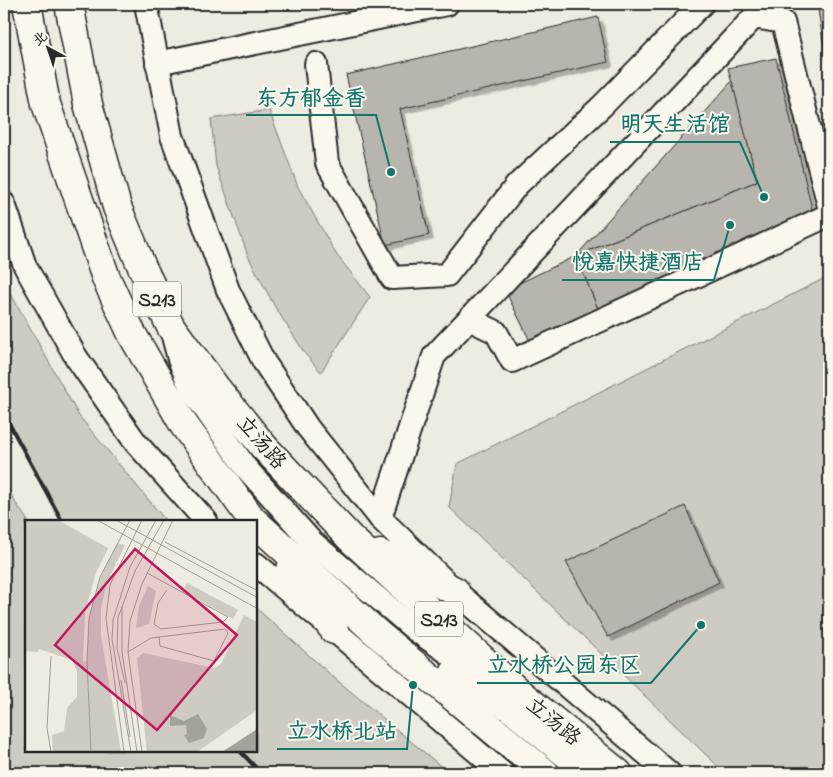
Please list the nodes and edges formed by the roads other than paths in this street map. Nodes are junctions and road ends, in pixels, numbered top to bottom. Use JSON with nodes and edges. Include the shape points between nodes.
{"nodes":[{"id":1,"x":28,"y":4,"type":"edge"},
{"id":2,"x":69,"y":4,"type":"edge"},
{"id":3,"x":146,"y":4,"type":"edge"},
{"id":4,"x":447,"y":4,"type":"edge"},
{"id":5,"x":702,"y":4,"type":"edge"},
{"id":6,"x":157,"y":63,"type":"junction"},
{"id":7,"x":316,"y":64,"type":"dead end"},
{"id":8,"x":4,"y":204,"type":"edge"},
{"id":9,"x":829,"y":206,"type":"edge"},
{"id":10,"x":829,"y":216,"type":"edge"},
{"id":11,"x":469,"y":319,"type":"junction"},
{"id":12,"x":171,"y":327,"type":"junction"},
{"id":13,"x":380,"y":518,"type":"junction"},
{"id":14,"x":205,"y":520,"type":"edge"},
{"id":15,"x":253,"y":520,"type":"edge"},
{"id":16,"x":258,"y":526,"type":"edge"},
{"id":17,"x":258,"y":527,"type":"edge"},
{"id":18,"x":351,"y":539,"type":"junction"},
{"id":19,"x":258,"y":566,"type":"edge"},
{"id":20,"x":455,"y":591,"type":"junction"},
{"id":21,"x":334,"y":630,"type":"junction"},
{"id":22,"x":380,"y":636,"type":"junction"},
{"id":23,"x":517,"y":691,"type":"junction"},
{"id":24,"x":502,"y":773,"type":"edge"},
{"id":25,"x":544,"y":773,"type":"edge"},
{"id":26,"x":585,"y":773,"type":"edge"},
{"id":27,"x":618,"y":773,"type":"edge"},
{"id":28,"x":669,"y":773,"type":"edge"}],
"edges":[{"from":1,"to":15,"type":"main road","number":"S213","via":[[46,104],[106,278],[132,334],[184,425]]},
{"from":2,"to":12,"type":"main road","name":"立汤路","number":"S213","via":[[88,104],[117,207]]},
{"from":3,"to":6,"type":"street","name":"立汤路","number":"S213"},
{"from":4,"to":6,"type":"street"},
{"from":5,"to":7,"type":"street","via":[[602,106],[516,185],[447,275],[392,278],[327,163]]},
{"from":6,"to":13,"type":"street","name":"立汤路","number":"S213","via":[[172,136],[228,290],[264,362],[303,420]]},
{"from":8,"to":14,"type":"street","via":[[25,266],[76,357],[136,443]]},
{"from":9,"to":11,"type":"street","via":[[783,22],[754,17]]},
{"from":10,"to":11,"type":"street","via":[[512,361],[496,332]]},
{"from":11,"to":13,"type":"street","via":[[434,356]]},
{"from":12,"to":18,"type":"main road","name":"立汤路","number":"S213","via":[[264,447]]},
{"from":12,"to":23,"type":"street","via":[[191,388],[246,468],[310,541],[414,629]]},
{"from":13,"to":20,"type":"street","name":"立汤路","number":"S213"},
{"from":16,"to":22,"type":"main road","number":"S213"},
{"from":17,"to":21,"type":"main road"},
{"from":18,"to":20,"type":"main road"},
{"from":18,"to":23,"type":"main road","name":"立汤路","number":"S213"},
{"from":19,"to":21,"type":"street"},
{"from":20,"to":28,"type":"street","name":"立汤路","number":"S213"},
{"from":21,"to":24,"type":"street"},
{"from":22,"to":25,"type":"main road","number":"S213"},
{"from":22,"to":26,"type":"street","via":[[438,661],[510,711]]},
{"from":23,"to":27,"type":"main road","name":"立汤路","number":"S213"}]}
